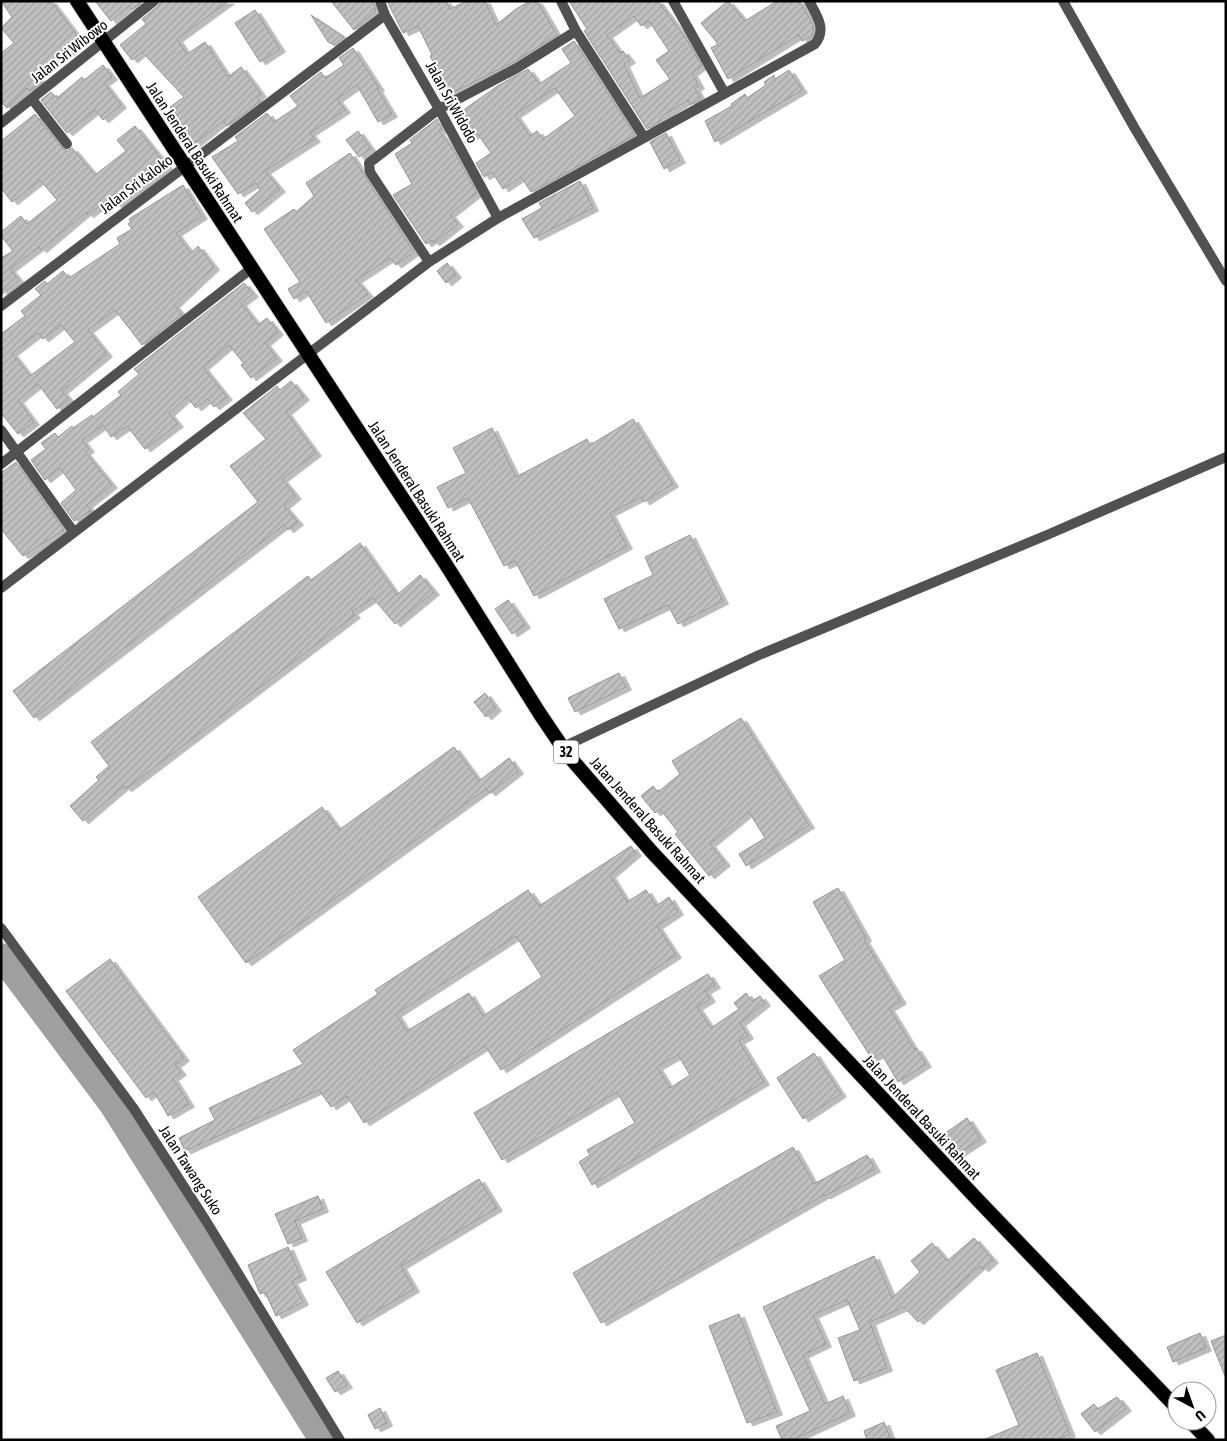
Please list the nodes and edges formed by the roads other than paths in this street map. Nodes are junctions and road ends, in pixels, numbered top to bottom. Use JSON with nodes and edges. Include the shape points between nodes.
{"nodes":[{"id":1,"x":77,"y":1,"type":"edge"},
{"id":2,"x":154,"y":1,"type":"edge"},
{"id":3,"x":380,"y":1,"type":"edge"},
{"id":4,"x":561,"y":1,"type":"edge"},
{"id":5,"x":673,"y":1,"type":"edge"},
{"id":6,"x":809,"y":1,"type":"edge"},
{"id":7,"x":1063,"y":1,"type":"edge"},
{"id":8,"x":385,"y":15,"type":"junction"},
{"id":9,"x":576,"y":30,"type":"junction"},
{"id":10,"x":104,"y":42,"type":"junction"},
{"id":11,"x":724,"y":92,"type":"junction"},
{"id":12,"x":32,"y":99,"type":"junction"},
{"id":13,"x":439,"y":109,"type":"junction"},
{"id":14,"x":1,"y":123,"type":"edge"},
{"id":15,"x":644,"y":137,"type":"junction"},
{"id":16,"x":67,"y":144,"type":"dead end"},
{"id":17,"x":184,"y":166,"type":"junction"},
{"id":18,"x":498,"y":218,"type":"junction"},
{"id":19,"x":429,"y":262,"type":"junction"},
{"id":20,"x":252,"y":268,"type":"junction"},
{"id":21,"x":1226,"y":281,"type":"edge"},
{"id":22,"x":1,"y":306,"type":"edge"},
{"id":23,"x":307,"y":354,"type":"junction"},
{"id":24,"x":1,"y":430,"type":"edge"},
{"id":25,"x":16,"y":452,"type":"junction"},
{"id":26,"x":1226,"y":457,"type":"edge"},
{"id":27,"x":1,"y":464,"type":"edge"},
{"id":28,"x":73,"y":532,"type":"junction"},
{"id":29,"x":1,"y":588,"type":"edge"},
{"id":30,"x":563,"y":747,"type":"junction"},
{"id":31,"x":1,"y":928,"type":"edge"},
{"id":32,"x":1167,"y":1398,"type":"edge"},
{"id":33,"x":340,"y":1440,"type":"edge"}],
"edges":[{"from":1,"to":10,"type":"highway","name":"Jalan Jenderal Basuki Rahmat","number":"32"},
{"from":2,"to":10,"type":"street","name":"Jalan Sri Wibowo"},
{"from":3,"to":8,"type":"street","name":"Jalan Sri Widodo"},
{"from":4,"to":9,"type":"street"},
{"from":5,"to":11,"type":"street"},
{"from":6,"to":11,"type":"street","via":[[821,28],[815,44]]},
{"from":7,"to":21,"type":"street"},
{"from":8,"to":13,"type":"street","name":"Jalan Sri Widodo"},
{"from":8,"to":17,"type":"street","name":"Jalan Sri Kaloko"},
{"from":9,"to":13,"type":"street","via":[[517,68]]},
{"from":9,"to":15,"type":"street"},
{"from":10,"to":12,"type":"street","name":"Jalan Sri Wibowo"},
{"from":10,"to":17,"type":"highway","name":"Jalan Jenderal Basuki Rahmat","number":"32"},
{"from":11,"to":15,"type":"street"},
{"from":12,"to":14,"type":"street","name":"Jalan Sri Wibowo"},
{"from":12,"to":16,"type":"street"},
{"from":13,"to":18,"type":"street","name":"Jalan Sri Widodo"},
{"from":13,"to":19,"type":"street","via":[[369,163],[370,172]]},
{"from":15,"to":18,"type":"street"},
{"from":17,"to":20,"type":"highway","name":"Jalan Jenderal Basuki Rahmat","number":"32"},
{"from":17,"to":22,"type":"street","name":"Jalan Sri Kaloko"},
{"from":18,"to":19,"type":"street"},
{"from":19,"to":23,"type":"street"},
{"from":20,"to":23,"type":"highway","name":"Jalan Jenderal Basuki Rahmat","number":"32"},
{"from":20,"to":25,"type":"street"},
{"from":23,"to":28,"type":"street"},
{"from":23,"to":30,"type":"highway","name":"Jalan Jenderal Basuki Rahmat","number":"32"},
{"from":24,"to":25,"type":"street"},
{"from":25,"to":27,"type":"street"},
{"from":25,"to":28,"type":"street"},
{"from":26,"to":30,"type":"street","via":[[759,655]]},
{"from":28,"to":29,"type":"street"},
{"from":30,"to":32,"type":"highway","name":"Jalan Jenderal Basuki Rahmat","number":"32","via":[[646,846]]},
{"from":31,"to":33,"type":"street","name":"Jalan Tawang Suko","via":[[134,1109]]}]}
